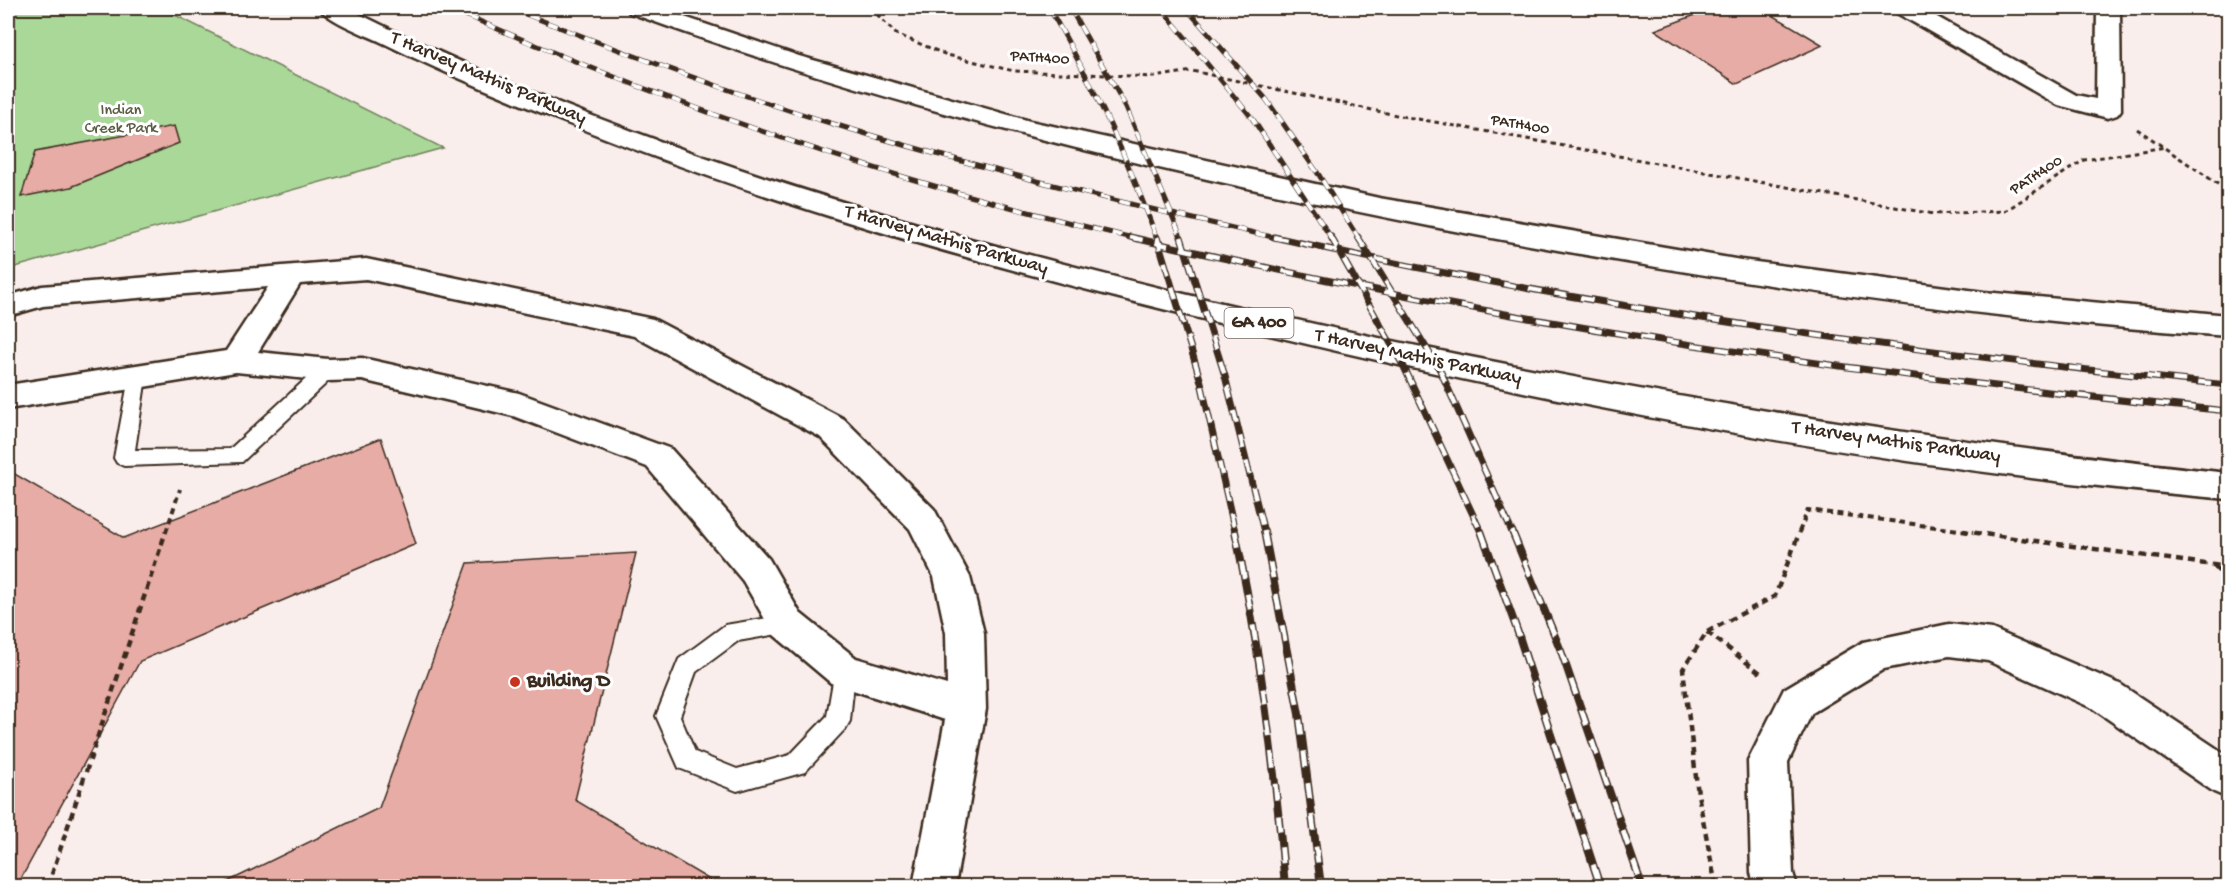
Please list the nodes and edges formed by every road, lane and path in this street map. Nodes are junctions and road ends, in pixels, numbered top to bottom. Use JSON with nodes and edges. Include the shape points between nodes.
{"nodes":[{"id":1,"x":330,"y":8,"type":"edge"},
{"id":2,"x":638,"y":8,"type":"edge"},
{"id":3,"x":871,"y":8,"type":"edge"},
{"id":4,"x":1905,"y":8,"type":"edge"},
{"id":5,"x":2109,"y":8,"type":"edge"},
{"id":6,"x":2108,"y":110,"type":"junction"},
{"id":7,"x":2166,"y":147,"type":"junction"},
{"id":8,"x":2229,"y":191,"type":"edge"},
{"id":9,"x":291,"y":275,"type":"junction"},
{"id":10,"x":8,"y":306,"type":"edge"},
{"id":11,"x":2229,"y":326,"type":"edge"},
{"id":12,"x":236,"y":361,"type":"junction"},
{"id":13,"x":328,"y":370,"type":"junction"},
{"id":14,"x":137,"y":377,"type":"junction"},
{"id":15,"x":8,"y":397,"type":"edge"},
{"id":16,"x":191,"y":457,"type":"junction"},
{"id":17,"x":2229,"y":486,"type":"edge"},
{"id":18,"x":2215,"y":565,"type":"dead end"},
{"id":19,"x":2229,"y":585,"type":"edge"},
{"id":20,"x":787,"y":624,"type":"junction"},
{"id":21,"x":1707,"y":632,"type":"dead end"},
{"id":22,"x":844,"y":671,"type":"junction"},
{"id":23,"x":1798,"y":701,"type":"junction"},
{"id":24,"x":967,"y":709,"type":"junction"},
{"id":25,"x":2229,"y":779,"type":"edge"},
{"id":26,"x":48,"y":886,"type":"edge"},
{"id":27,"x":934,"y":886,"type":"edge"},
{"id":28,"x":1776,"y":886,"type":"edge"}],
"edges":[{"from":1,"to":17,"type":"main road","name":"T Harvey Mathis Parkway","number":"GA 400","via":[[522,96],[731,176],[990,256],[1132,292],[1446,366],[1628,400],[1982,456]]},
{"from":2,"to":11,"type":"main road","via":[[842,77],[1038,132],[1449,222],[1617,252],[1930,296]]},
{"from":3,"to":7,"type":"path","name":"PATH400","via":[[897,34],[947,55],[1014,71],[1154,77],[1191,71],[1392,114],[1933,214],[2005,211],[2084,160]]},
{"from":4,"to":6,"type":"main road","via":[[2067,100]]},
{"from":5,"to":6,"type":"main road"},
{"from":6,"to":7,"type":"path"},
{"from":7,"to":8,"type":"path"},
{"from":9,"to":10,"type":"main road","via":[[42,296]]},
{"from":9,"to":12,"type":"main road"},
{"from":9,"to":24,"type":"main road","via":[[366,269],[642,327],[832,428],[922,519],[952,577],[965,633]]},
{"from":12,"to":13,"type":"main road"},
{"from":12,"to":14,"type":"main road"},
{"from":13,"to":16,"type":"lane","via":[[235,457]]},
{"from":13,"to":20,"type":"main road","via":[[362,369],[519,405],[659,458],[756,570]]},
{"from":14,"to":15,"type":"main road"},
{"from":14,"to":16,"type":"lane","via":[[124,458]]},
{"from":16,"to":26,"type":"path"},
{"from":18,"to":19,"type":"path"},
{"from":20,"to":22,"type":"main road"},
{"from":20,"to":22,"type":"lane","via":[[733,632],[687,666],[668,716],[687,760],[737,780],[797,764],[838,721]]},
{"from":21,"to":23,"type":"path"},
{"from":22,"to":24,"type":"main road"},
{"from":23,"to":25,"type":"main road","via":[[1876,654],[1949,640],[1992,645],[2106,696]]},
{"from":23,"to":28,"type":"main road","via":[[1768,761],[1772,873]]},
{"from":24,"to":27,"type":"main road"}]}
